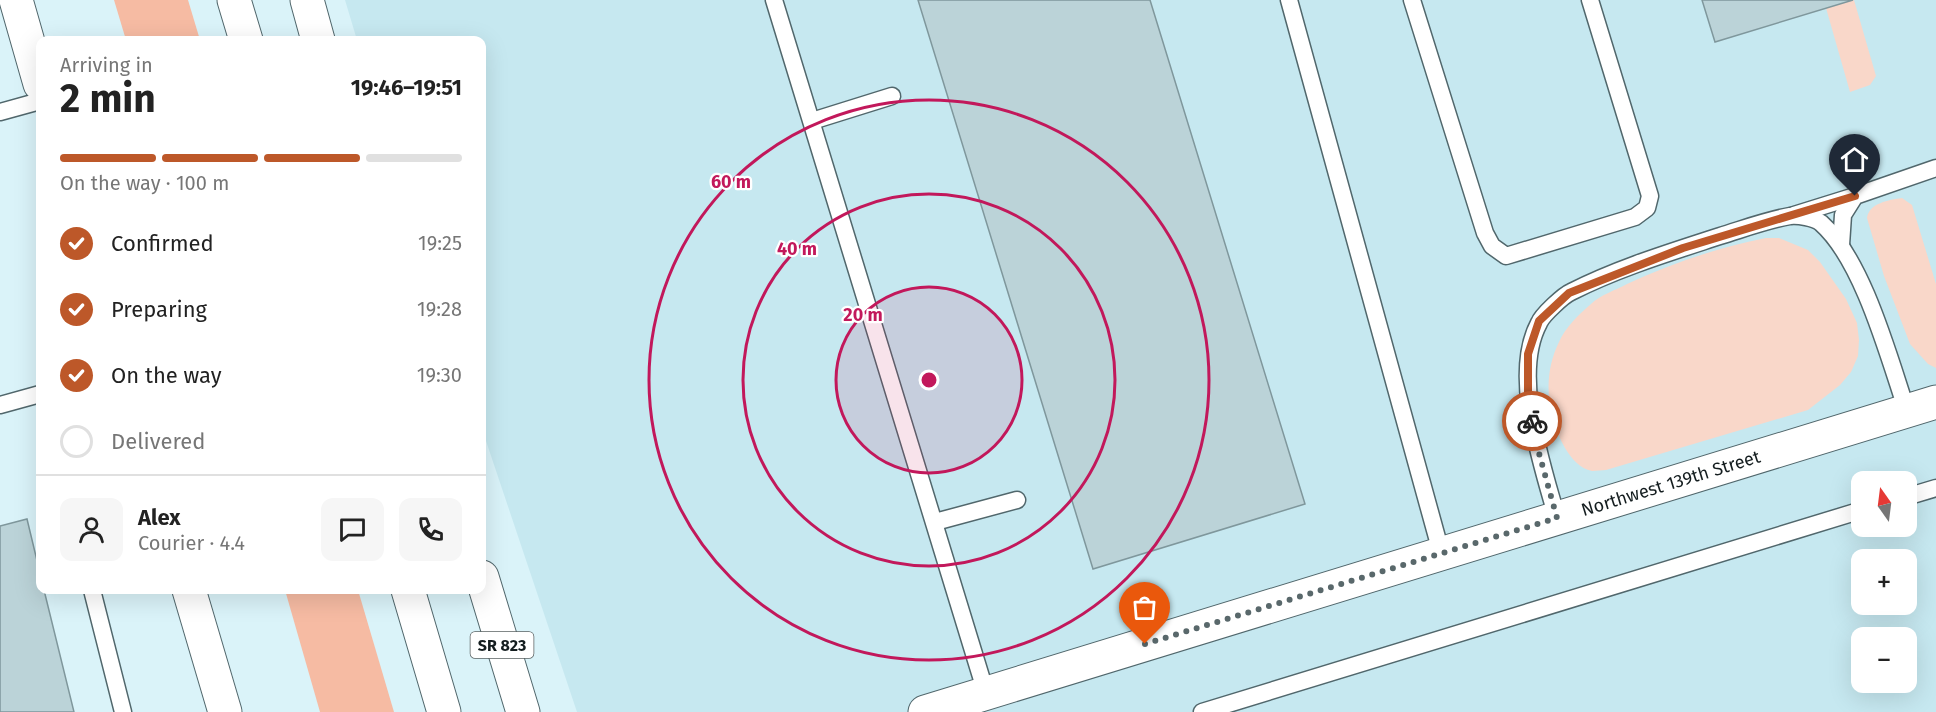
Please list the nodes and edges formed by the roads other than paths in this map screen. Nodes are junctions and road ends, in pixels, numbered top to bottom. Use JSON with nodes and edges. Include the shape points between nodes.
{"nodes":[{"id":1,"x":16,"y":0,"type":"edge"},
{"id":2,"x":234,"y":0,"type":"edge"},
{"id":3,"x":306,"y":0,"type":"edge"},
{"id":4,"x":774,"y":0,"type":"edge"},
{"id":5,"x":1289,"y":0,"type":"edge"},
{"id":6,"x":1412,"y":0,"type":"edge"},
{"id":7,"x":1590,"y":0,"type":"edge"},
{"id":8,"x":245,"y":36,"type":"edge"},
{"id":9,"x":317,"y":36,"type":"edge"},
{"id":10,"x":36,"y":70,"type":"edge"},
{"id":11,"x":892,"y":96,"type":"dead end"},
{"id":12,"x":36,"y":102,"type":"edge"},
{"id":13,"x":0,"y":112,"type":"edge"},
{"id":14,"x":812,"y":120,"type":"junction"},
{"id":15,"x":1936,"y":168,"type":"edge"},
{"id":16,"x":1855,"y":196,"type":"junction"},
{"id":17,"x":1793,"y":216,"type":"junction"},
{"id":18,"x":1841,"y":244,"type":"junction"},
{"id":19,"x":36,"y":395,"type":"edge"},
{"id":20,"x":0,"y":405,"type":"edge"},
{"id":21,"x":1921,"y":407,"type":"edge"},
{"id":22,"x":1936,"y":488,"type":"edge"},
{"id":23,"x":1917,"y":494,"type":"edge"},
{"id":24,"x":1017,"y":500,"type":"dead end"},
{"id":25,"x":1851,"y":513,"type":"edge"},
{"id":26,"x":1557,"y":518,"type":"junction"},
{"id":27,"x":935,"y":522,"type":"junction"},
{"id":28,"x":1441,"y":552,"type":"junction"},
{"id":29,"x":486,"y":591,"type":"edge"},
{"id":30,"x":93,"y":594,"type":"edge"},
{"id":31,"x":190,"y":594,"type":"edge"},
{"id":32,"x":409,"y":594,"type":"edge"},
{"id":33,"x":986,"y":693,"type":"junction"},
{"id":34,"x":123,"y":712,"type":"edge"},
{"id":35,"x":225,"y":712,"type":"edge"},
{"id":36,"x":444,"y":712,"type":"edge"},
{"id":37,"x":523,"y":712,"type":"edge"},
{"id":38,"x":925,"y":712,"type":"edge"},
{"id":39,"x":1202,"y":712,"type":"edge"}],
"edges":[{"from":1,"to":10,"type":"street"},
{"from":2,"to":8,"type":"street"},
{"from":3,"to":9,"type":"street"},
{"from":4,"to":14,"type":"lane"},
{"from":5,"to":28,"type":"lane"},
{"from":6,"to":7,"type":"lane","via":[[1485,233],[1492,246],[1506,256],[1635,217],[1647,208],[1650,196]]},
{"from":11,"to":14,"type":"lane"},
{"from":12,"to":13,"type":"lane"},
{"from":14,"to":27,"type":"lane"},
{"from":15,"to":16,"type":"lane"},
{"from":16,"to":17,"type":"lane"},
{"from":16,"to":18,"type":"lane","via":[[1843,215]]},
{"from":17,"to":18,"type":"lane","via":[[1819,221]]},
{"from":17,"to":26,"type":"lane","via":[[1622,270],[1569,293],[1539,321],[1528,354],[1528,395]]},
{"from":18,"to":21,"type":"lane"},
{"from":19,"to":20,"type":"lane"},
{"from":21,"to":26,"type":"street","name":"Northwest 139th Street"},
{"from":22,"to":23,"type":"lane"},
{"from":24,"to":27,"type":"lane"},
{"from":25,"to":39,"type":"lane"},
{"from":26,"to":28,"type":"street","name":"Northwest 139th Street"},
{"from":27,"to":33,"type":"lane"},
{"from":28,"to":33,"type":"street","name":"Northwest 139th Street"},
{"from":29,"to":37,"type":"street","number":"SR 823"},
{"from":30,"to":34,"type":"lane"},
{"from":31,"to":35,"type":"street"},
{"from":32,"to":36,"type":"street"},
{"from":33,"to":38,"type":"street","name":"Northwest 139th Street"}]}
